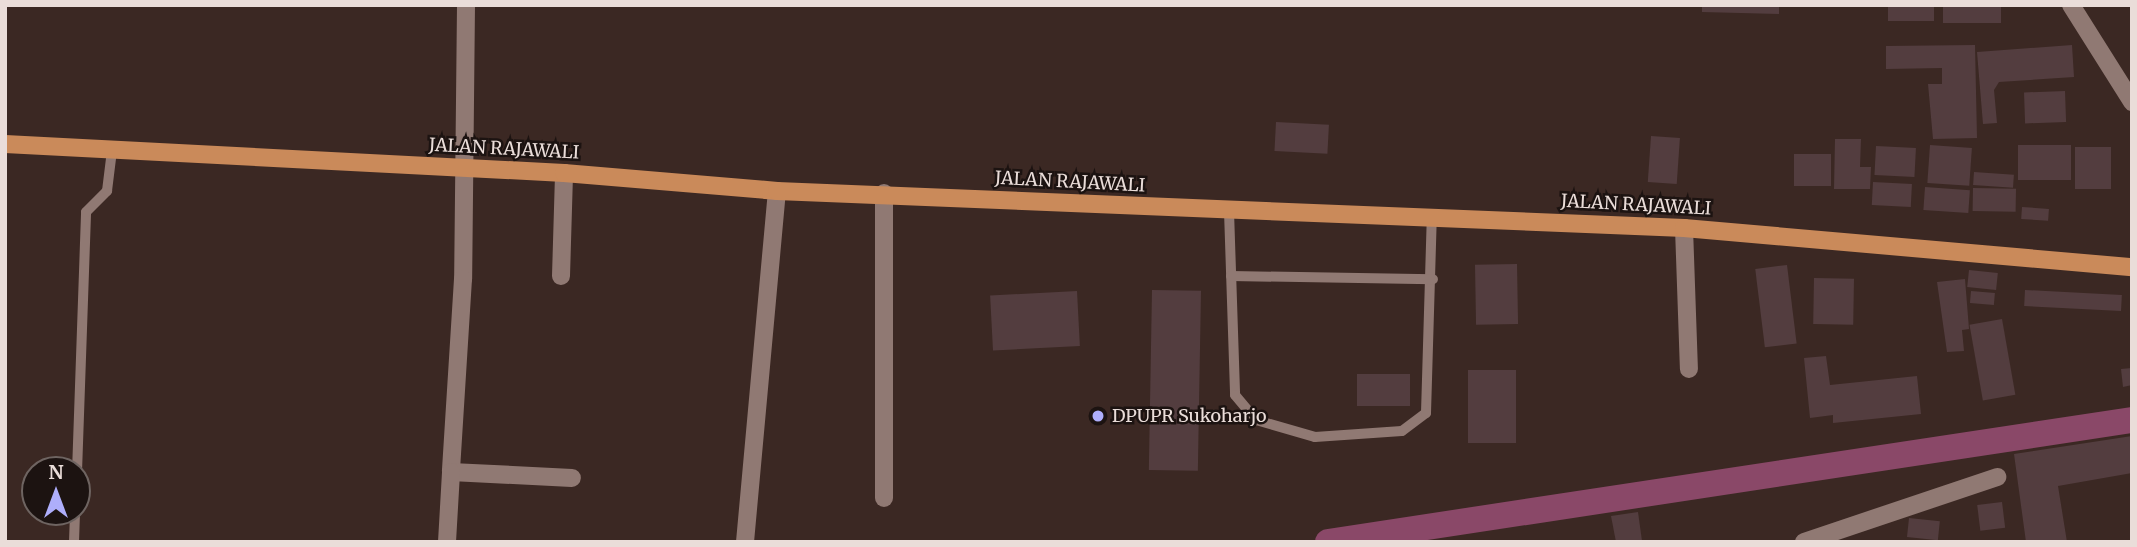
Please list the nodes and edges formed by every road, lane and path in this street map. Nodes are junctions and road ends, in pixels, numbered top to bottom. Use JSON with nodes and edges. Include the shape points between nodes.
{"nodes":[{"id":1,"x":466,"y":5,"type":"edge"},
{"id":2,"x":2071,"y":5,"type":"edge"},
{"id":3,"x":2132,"y":102,"type":"edge"},
{"id":4,"x":5,"y":144,"type":"edge"},
{"id":5,"x":112,"y":153,"type":"junction"},
{"id":6,"x":460,"y":166,"type":"junction"},
{"id":7,"x":564,"y":173,"type":"junction"},
{"id":8,"x":777,"y":191,"type":"junction"},
{"id":9,"x":884,"y":193,"type":"junction"},
{"id":10,"x":1229,"y":211,"type":"junction"},
{"id":11,"x":1432,"y":215,"type":"junction"},
{"id":12,"x":1684,"y":228,"type":"junction"},
{"id":13,"x":2132,"y":267,"type":"edge"},
{"id":14,"x":561,"y":276,"type":"dead end"},
{"id":15,"x":1231,"y":276,"type":"junction"},
{"id":16,"x":1433,"y":279,"type":"junction"},
{"id":17,"x":1689,"y":369,"type":"dead end"},
{"id":18,"x":78,"y":456,"type":"edge"},
{"id":19,"x":451,"y":472,"type":"junction"},
{"id":20,"x":1997,"y":477,"type":"dead end"},
{"id":21,"x":572,"y":478,"type":"dead end"},
{"id":22,"x":884,"y":498,"type":"dead end"},
{"id":23,"x":1851,"y":536,"type":"edge"},
{"id":24,"x":447,"y":542,"type":"edge"},
{"id":25,"x":745,"y":542,"type":"edge"},
{"id":26,"x":1804,"y":542,"type":"edge"}],
"edges":[{"from":1,"to":6,"type":"street"},
{"from":2,"to":3,"type":"street"},
{"from":4,"to":5,"type":"main road","name":"JALAN RAJAWALI"},
{"from":5,"to":6,"type":"main road","name":"JALAN RAJAWALI"},
{"from":5,"to":18,"type":"lane","via":[[107,191],[86,212]]},
{"from":6,"to":7,"type":"main road","name":"JALAN RAJAWALI"},
{"from":6,"to":19,"type":"street","via":[[463,279]]},
{"from":7,"to":8,"type":"main road","name":"JALAN RAJAWALI"},
{"from":7,"to":14,"type":"street"},
{"from":8,"to":9,"type":"main road","name":"JALAN RAJAWALI"},
{"from":8,"to":25,"type":"street"},
{"from":9,"to":10,"type":"main road","name":"JALAN RAJAWALI"},
{"from":9,"to":22,"type":"street"},
{"from":10,"to":11,"type":"main road","name":"JALAN RAJAWALI"},
{"from":10,"to":15,"type":"lane"},
{"from":11,"to":12,"type":"main road","name":"JALAN RAJAWALI"},
{"from":11,"to":16,"type":"lane"},
{"from":12,"to":13,"type":"main road","name":"JALAN RAJAWALI"},
{"from":12,"to":17,"type":"street"},
{"from":15,"to":16,"type":"lane"},
{"from":15,"to":16,"type":"lane","via":[[1235,395],[1256,420],[1315,437],[1402,431],[1422,419],[1430,396]]},
{"from":19,"to":21,"type":"street"},
{"from":19,"to":24,"type":"street"},
{"from":20,"to":23,"type":"street"},
{"from":23,"to":26,"type":"street"}]}
